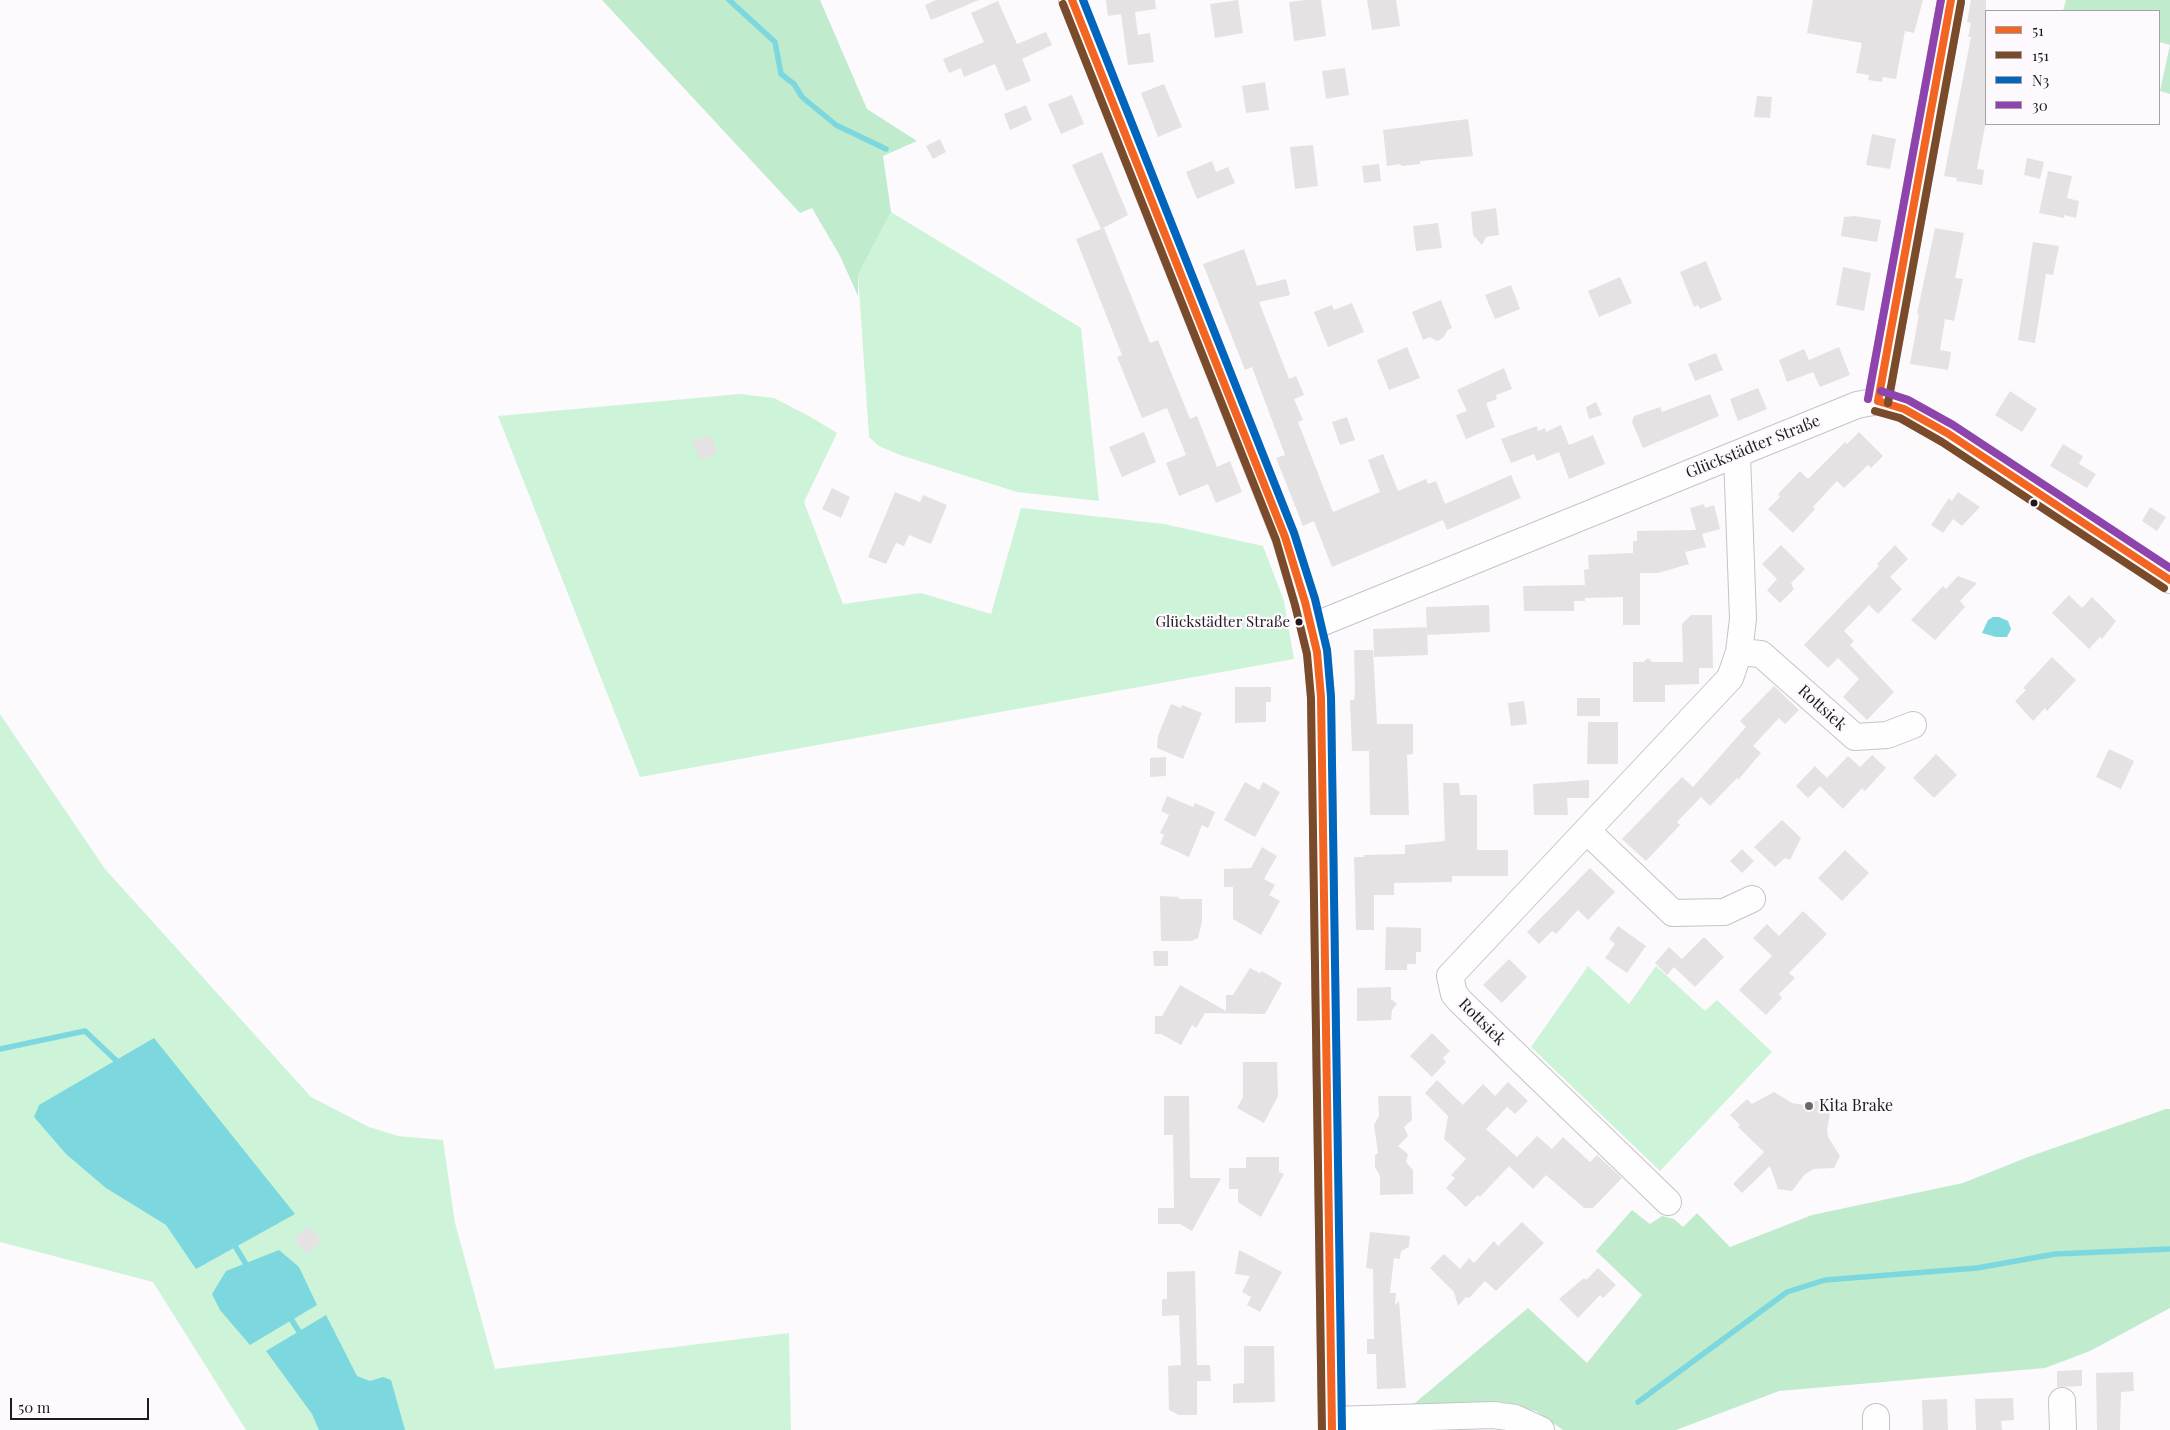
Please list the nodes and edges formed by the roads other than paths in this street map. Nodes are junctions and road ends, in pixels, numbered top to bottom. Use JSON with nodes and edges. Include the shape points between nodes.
{"nodes":[{"id":1,"x":1072,"y":0,"type":"edge"},
{"id":2,"x":1951,"y":0,"type":"edge"},
{"id":3,"x":1878,"y":400,"type":"junction"},
{"id":4,"x":1737,"y":454,"type":"junction"},
{"id":5,"x":2170,"y":580,"type":"edge"},
{"id":6,"x":1311,"y":627,"type":"junction"},
{"id":7,"x":1739,"y":652,"type":"junction"},
{"id":8,"x":1913,"y":726,"type":"dead end"},
{"id":9,"x":1587,"y":831,"type":"junction"},
{"id":10,"x":1752,"y":898,"type":"dead end"},
{"id":11,"x":1668,"y":1202,"type":"dead end"},
{"id":12,"x":2062,"y":1401,"type":"dead end"},
{"id":13,"x":1332,"y":1425,"type":"edge"},
{"id":14,"x":1542,"y":1430,"type":"edge"},
{"id":15,"x":2063,"y":1430,"type":"edge"}],
"edges":[{"from":1,"to":6,"type":"street","via":[[1285,537]]},
{"from":2,"to":3,"type":"street"},
{"from":3,"to":4,"type":"street","name":"Glückstädter Straße","via":[[1857,405]]},
{"from":3,"to":5,"type":"street","via":[[1904,409],[1947,433]]},
{"from":4,"to":6,"type":"street","name":"Glückstädter Straße"},
{"from":4,"to":7,"type":"street","name":"Rottsiek","via":[[1743,619]]},
{"from":6,"to":13,"type":"street","via":[[1317,652],[1321,707]]},
{"from":7,"to":8,"type":"street","name":"Rottsiek","via":[[1761,654],[1855,737],[1887,735]]},
{"from":7,"to":9,"type":"street","name":"Rottsiek","via":[[1730,678]]},
{"from":9,"to":10,"type":"street","via":[[1673,913],[1724,912]]},
{"from":9,"to":11,"type":"street","name":"Rottsiek","via":[[1456,968],[1450,976],[1451,984],[1460,1001]]},
{"from":12,"to":15,"type":"street"},
{"from":13,"to":14,"type":"street","via":[[1493,1415],[1515,1418]]}]}
